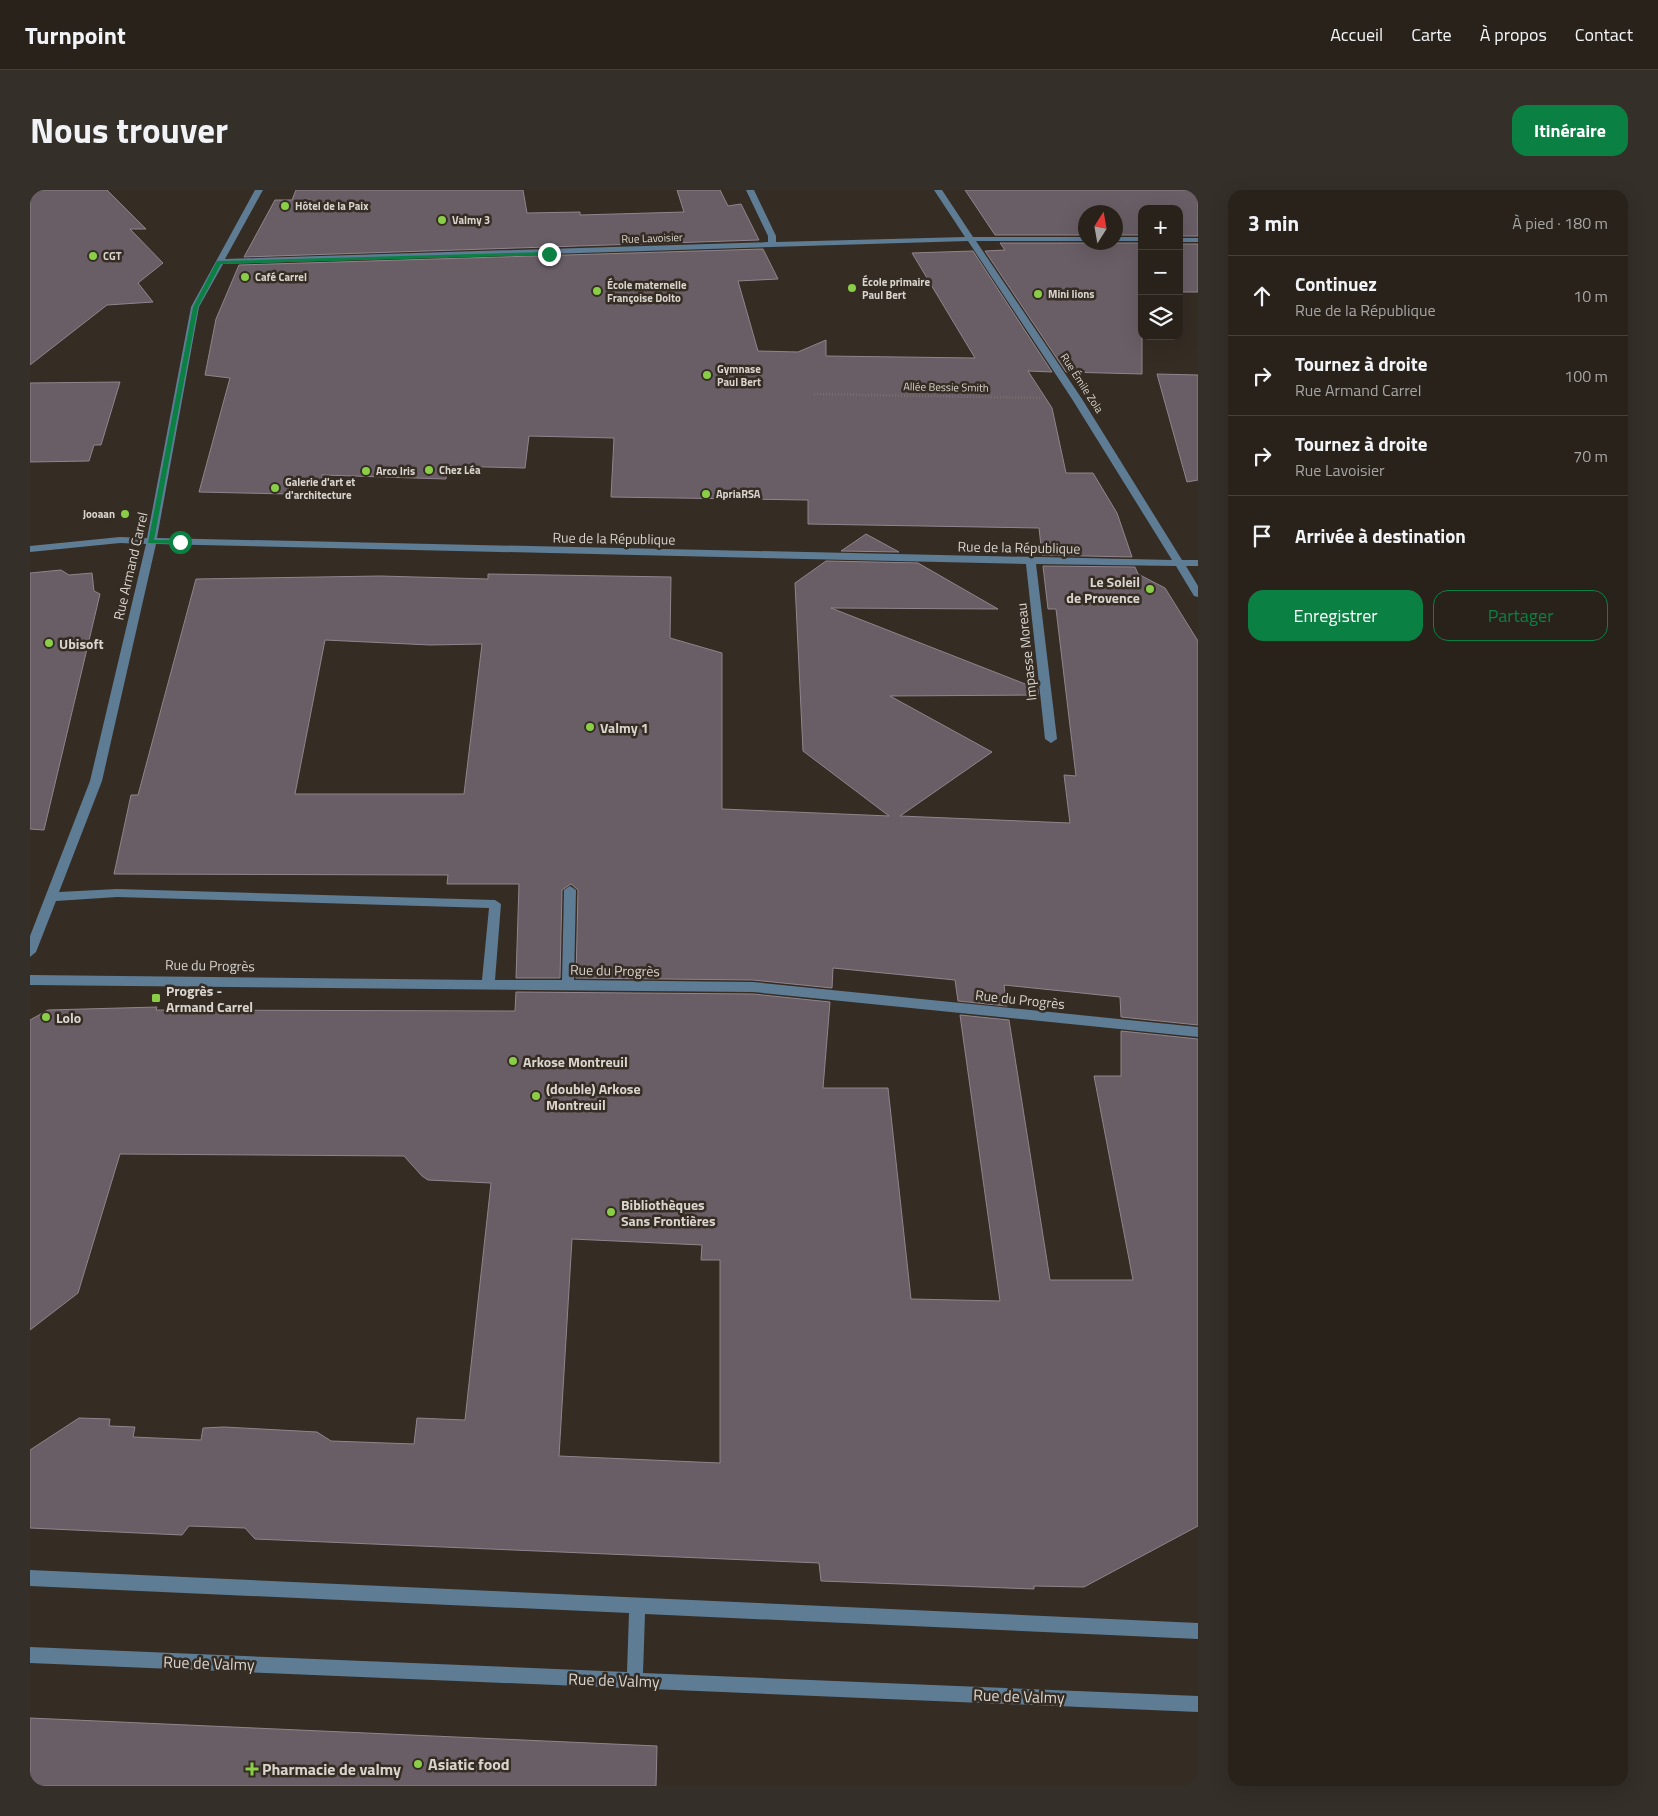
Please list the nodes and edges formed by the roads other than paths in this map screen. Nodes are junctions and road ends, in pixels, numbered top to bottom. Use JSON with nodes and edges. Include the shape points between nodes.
{"nodes":[{"id":1,"x":259,"y":190,"type":"edge"},
{"id":2,"x":750,"y":190,"type":"edge"},
{"id":3,"x":938,"y":190,"type":"edge"},
{"id":4,"x":970,"y":239,"type":"junction"},
{"id":5,"x":1078,"y":239,"type":"edge"},
{"id":6,"x":1123,"y":239,"type":"edge"},
{"id":7,"x":1138,"y":240,"type":"edge"},
{"id":8,"x":1183,"y":240,"type":"edge"},
{"id":9,"x":1198,"y":240,"type":"edge"},
{"id":10,"x":772,"y":245,"type":"junction"},
{"id":11,"x":219,"y":262,"type":"junction"},
{"id":12,"x":150,"y":542,"type":"junction"},
{"id":13,"x":30,"y":548,"type":"edge"},
{"id":14,"x":1031,"y":561,"type":"junction"},
{"id":15,"x":1178,"y":562,"type":"junction"},
{"id":16,"x":1198,"y":562,"type":"edge"},
{"id":17,"x":1198,"y":594,"type":"edge"},
{"id":18,"x":1051,"y":739,"type":"dead end"},
{"id":19,"x":570,"y":890,"type":"dead end"},
{"id":20,"x":51,"y":898,"type":"junction"},
{"id":21,"x":30,"y":952,"type":"edge"},
{"id":22,"x":30,"y":980,"type":"edge"},
{"id":23,"x":488,"y":984,"type":"junction"},
{"id":24,"x":568,"y":984,"type":"junction"},
{"id":25,"x":1198,"y":1032,"type":"edge"},
{"id":26,"x":30,"y":1578,"type":"edge"},
{"id":27,"x":637,"y":1605,"type":"junction"},
{"id":28,"x":1198,"y":1631,"type":"edge"},
{"id":29,"x":30,"y":1655,"type":"edge"},
{"id":30,"x":636,"y":1681,"type":"junction"},
{"id":31,"x":1198,"y":1704,"type":"edge"}],
"edges":[{"from":1,"to":11,"type":"street","name":"Rue Armand Carrel"},
{"from":2,"to":10,"type":"street","via":[[772,236]]},
{"from":3,"to":4,"type":"street","name":"Rue Émile Zola"},
{"from":4,"to":5,"type":"street","name":"Rue Lavoisier"},
{"from":4,"to":10,"type":"street","name":"Rue Lavoisier"},
{"from":4,"to":15,"type":"street","name":"Rue Émile Zola","via":[[1078,399]]},
{"from":6,"to":7,"type":"street"},
{"from":8,"to":9,"type":"street"},
{"from":10,"to":11,"type":"street","name":"Rue Lavoisier"},
{"from":11,"to":12,"type":"street","name":"Rue Armand Carrel","via":[[196,307]]},
{"from":12,"to":13,"type":"street","name":"Rue de la République","via":[[120,540]]},
{"from":12,"to":14,"type":"street","name":"Rue de la République"},
{"from":12,"to":20,"type":"street","name":"Rue Armand Carrel","via":[[96,781]]},
{"from":14,"to":15,"type":"street","name":"Rue de la République"},
{"from":14,"to":18,"type":"street","name":"Impasse Moreau"},
{"from":15,"to":16,"type":"street","name":"Rue de la République"},
{"from":15,"to":17,"type":"street","name":"Rue Émile Zola"},
{"from":19,"to":24,"type":"street"},
{"from":20,"to":21,"type":"street","name":"Rue Armand Carrel"},
{"from":20,"to":23,"type":"street","via":[[117,893],[495,904]]},
{"from":22,"to":23,"type":"street","name":"Rue du Progrès"},
{"from":23,"to":24,"type":"street","name":"Rue du Progrès"},
{"from":24,"to":25,"type":"street","name":"Rue du Progrès","via":[[753,987]]},
{"from":26,"to":27,"type":"street"},
{"from":27,"to":28,"type":"street"},
{"from":27,"to":30,"type":"street"},
{"from":29,"to":30,"type":"street","name":"Rue de Valmy"},
{"from":30,"to":31,"type":"street","name":"Rue de Valmy"}]}
